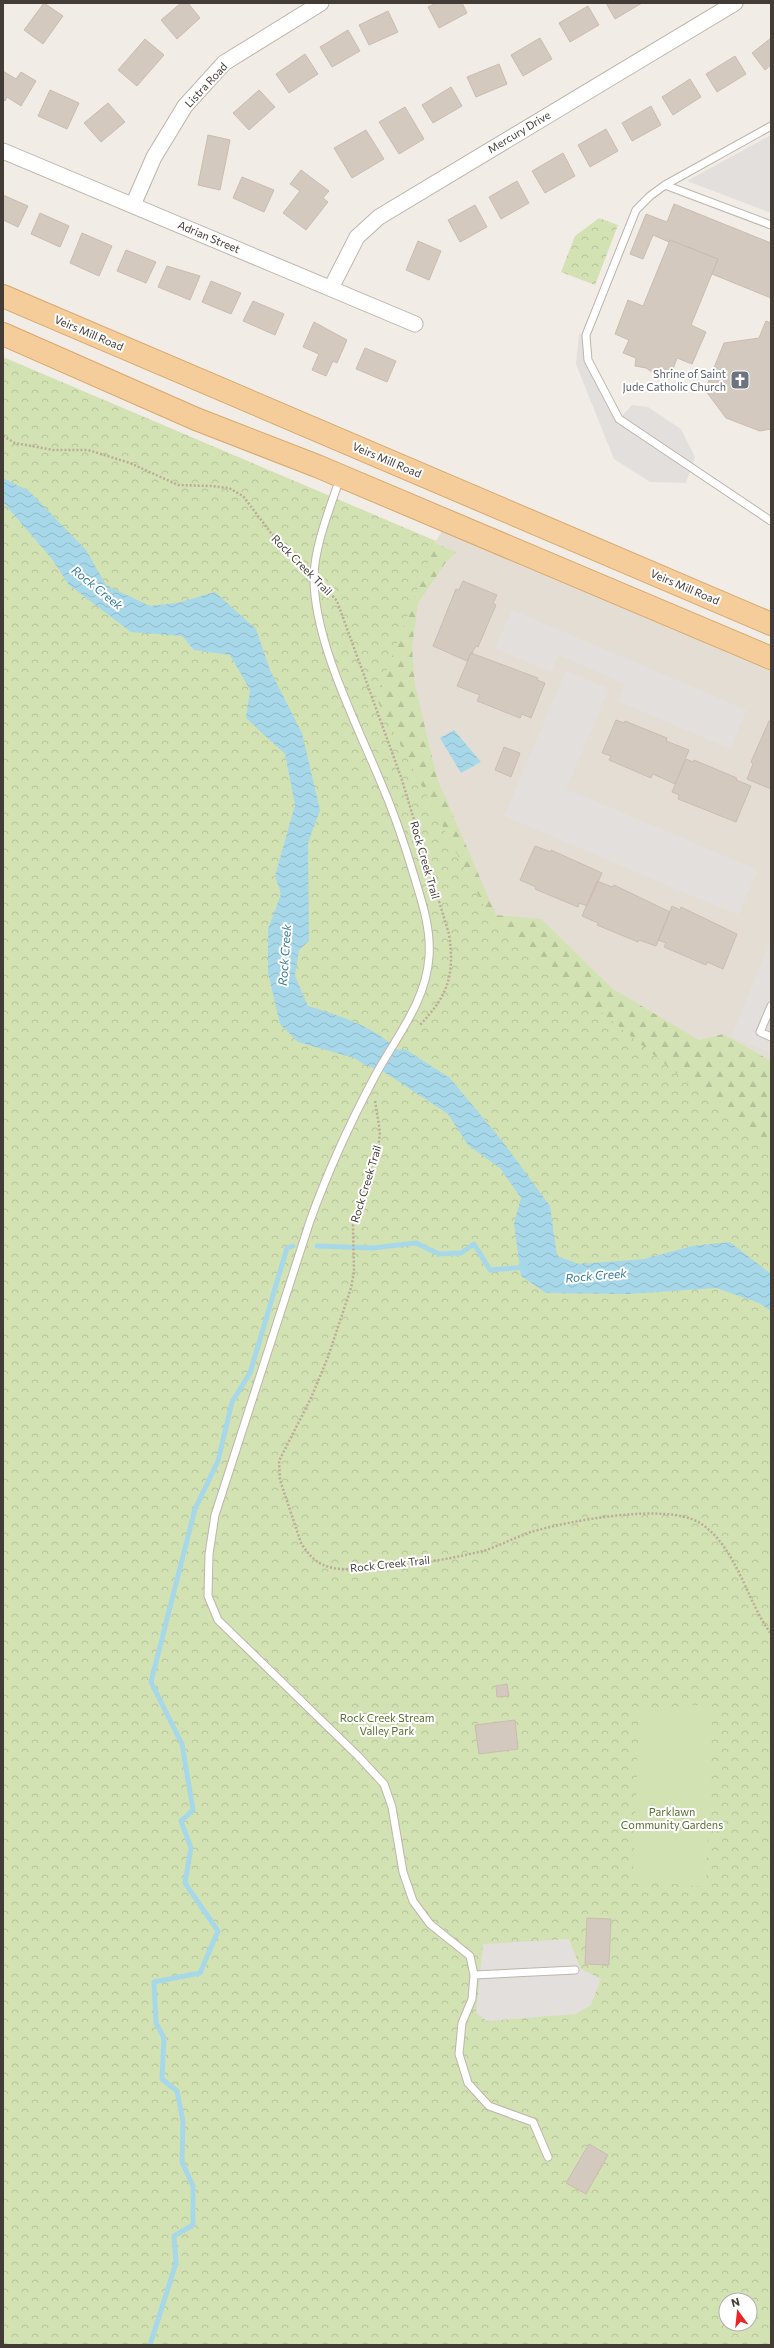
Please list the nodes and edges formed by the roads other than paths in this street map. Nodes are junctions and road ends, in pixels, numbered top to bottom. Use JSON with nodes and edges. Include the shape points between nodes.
{"nodes":[{"id":1,"x":321,"y":3,"type":"edge"},
{"id":2,"x":735,"y":3,"type":"edge"},
{"id":3,"x":771,"y":126,"type":"edge"},
{"id":4,"x":3,"y":151,"type":"edge"},
{"id":5,"x":666,"y":185,"type":"junction"},
{"id":6,"x":133,"y":205,"type":"junction"},
{"id":7,"x":771,"y":225,"type":"edge"},
{"id":8,"x":331,"y":288,"type":"junction"},
{"id":9,"x":3,"y":296,"type":"edge"},
{"id":10,"x":415,"y":324,"type":"dead end"},
{"id":11,"x":3,"y":334,"type":"edge"},
{"id":12,"x":330,"y":436,"type":"junction"},
{"id":13,"x":317,"y":466,"type":"junction"},
{"id":14,"x":340,"y":476,"type":"junction"},
{"id":15,"x":771,"y":521,"type":"edge"},
{"id":16,"x":771,"y":624,"type":"edge"},
{"id":17,"x":771,"y":658,"type":"edge"},
{"id":18,"x":771,"y":1006,"type":"edge"},
{"id":19,"x":771,"y":1037,"type":"edge"},
{"id":20,"x":575,"y":1970,"type":"dead end"},
{"id":21,"x":474,"y":1975,"type":"junction"},
{"id":22,"x":548,"y":2157,"type":"dead end"}],
"edges":[{"from":1,"to":6,"type":"street","name":"Listra Road","via":[[224,63],[186,106],[154,157]]},
{"from":2,"to":8,"type":"street","name":"Mercury Drive","via":[[379,217],[357,237]]},
{"from":3,"to":5,"type":"lane"},
{"from":4,"to":6,"type":"street","name":"Adrian Street"},
{"from":5,"to":7,"type":"lane"},
{"from":5,"to":15,"type":"lane","via":[[636,210],[586,335],[588,360],[619,419]]},
{"from":6,"to":8,"type":"street","name":"Adrian Street"},
{"from":8,"to":10,"type":"street","name":"Adrian Street"},
{"from":9,"to":12,"type":"main road","name":"Veirs Mill Road"},
{"from":11,"to":13,"type":"main road","via":[[196,420]]},
{"from":12,"to":13,"type":"main road"},
{"from":12,"to":16,"type":"main road","name":"Veirs Mill Road"},
{"from":13,"to":14,"type":"main road"},
{"from":14,"to":17,"type":"main road"},
{"from":14,"to":21,"type":"lane","via":[[316,555],[314,575],[319,620],[340,686],[381,781],[408,854],[428,926],[429,956],[426,984],[397,1042],[377,1072],[324,1183],[215,1515],[208,1554],[208,1596],[218,1620],[384,1784],[392,1807],[403,1872],[413,1900],[430,1924],[470,1956]]},
{"from":18,"to":19,"type":"lane","via":[[760,1032]]},
{"from":20,"to":21,"type":"lane"},
{"from":21,"to":22,"type":"lane","via":[[472,1999],[462,2024],[459,2054],[468,2083],[489,2106],[533,2122]]}]}
